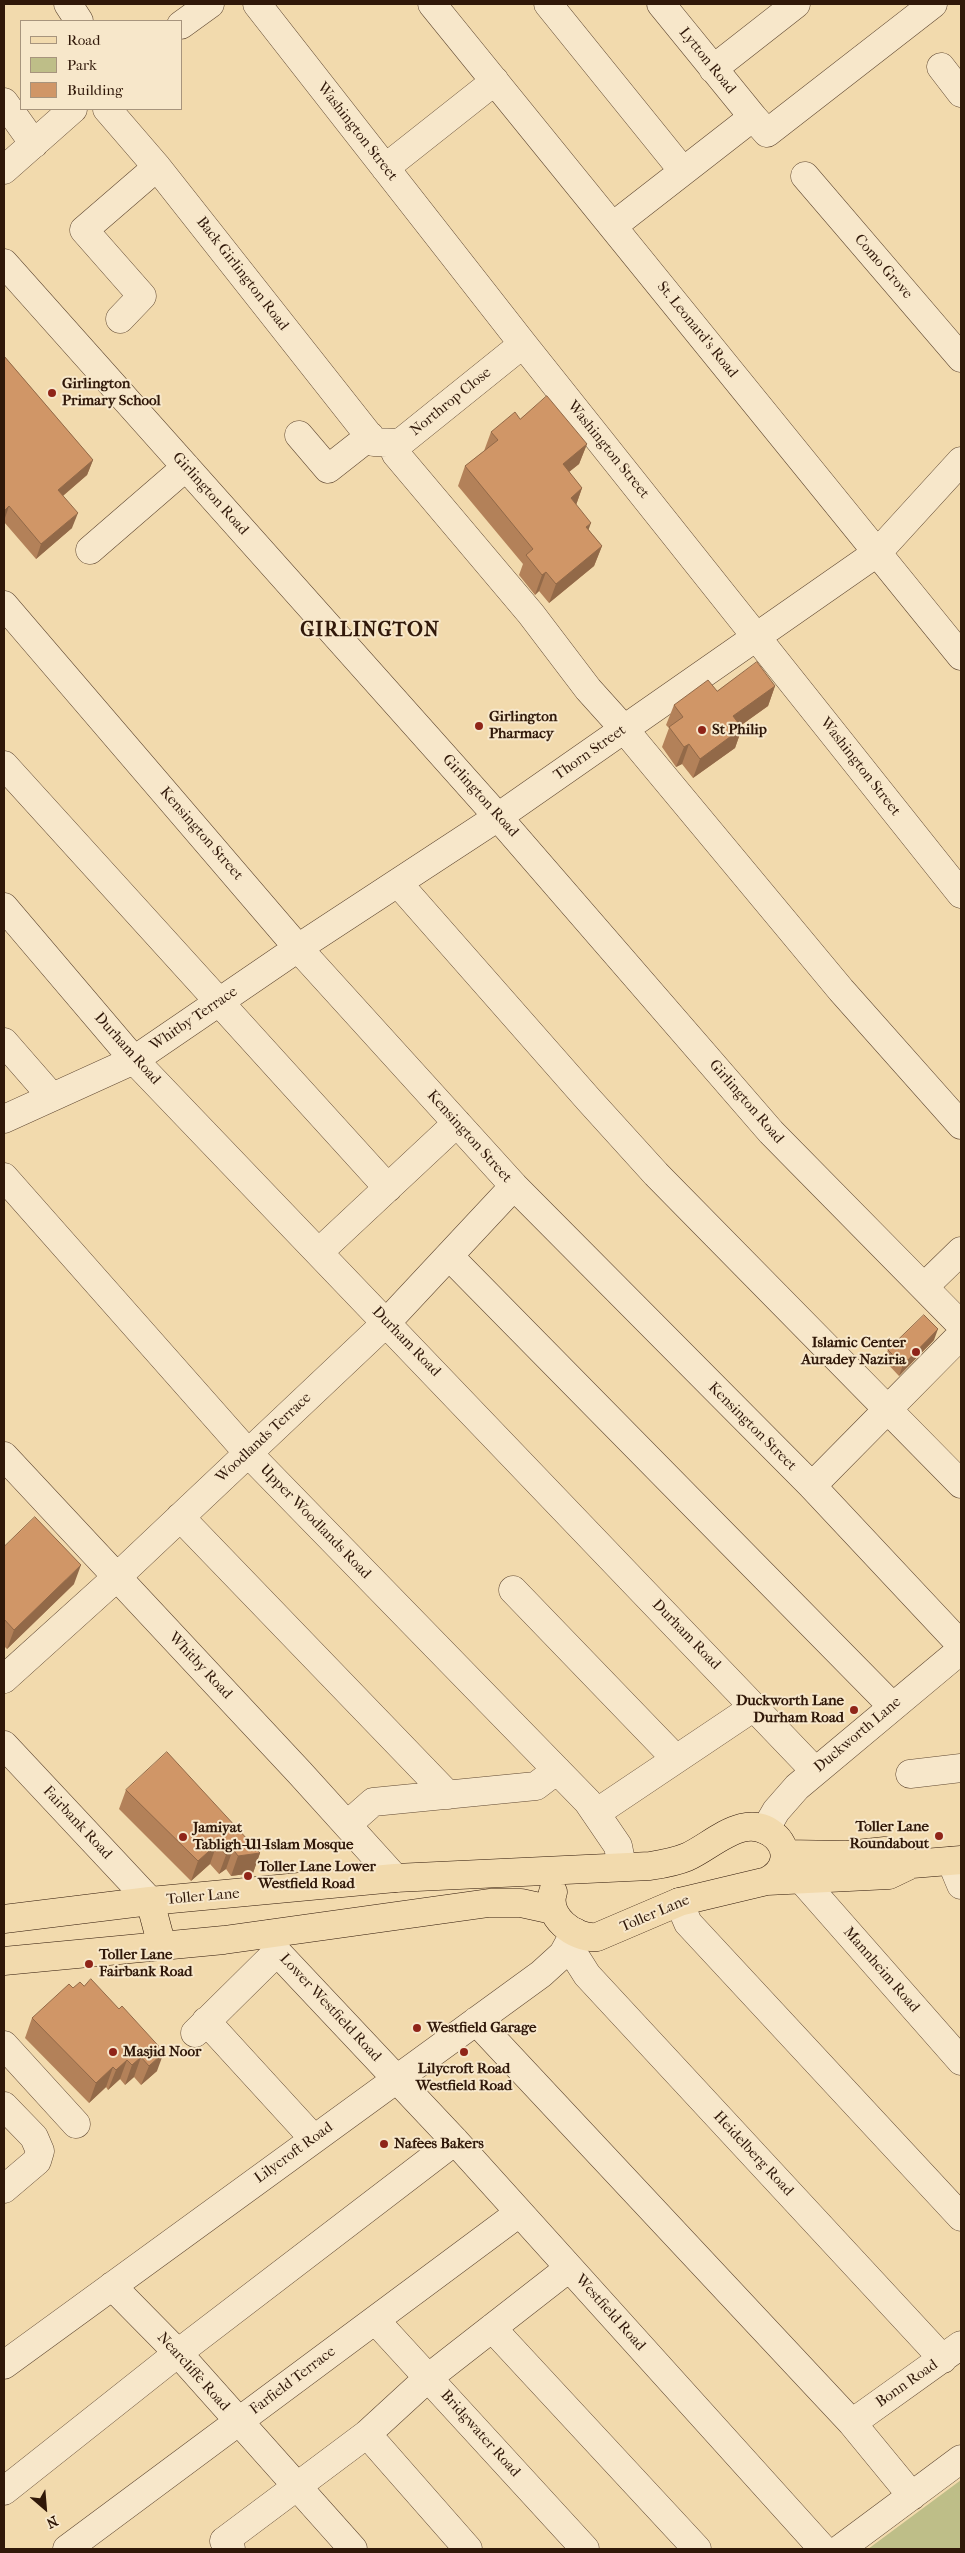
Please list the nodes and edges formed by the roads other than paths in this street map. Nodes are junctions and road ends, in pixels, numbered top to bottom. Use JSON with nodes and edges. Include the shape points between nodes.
{"nodes":[{"id":1,"x":68,"y":4,"type":"edge"},
{"id":2,"x":257,"y":4,"type":"edge"},
{"id":3,"x":432,"y":4,"type":"edge"},
{"id":4,"x":548,"y":4,"type":"edge"},
{"id":5,"x":662,"y":4,"type":"edge"},
{"id":6,"x":933,"y":4,"type":"edge"},
{"id":7,"x":784,"y":7,"type":"edge"},
{"id":8,"x":78,"y":20,"type":"edge"},
{"id":9,"x":712,"y":68,"type":"junction"},
{"id":10,"x":941,"y":68,"type":"dead end"},
{"id":11,"x":495,"y":82,"type":"junction"},
{"id":12,"x":961,"y":93,"type":"edge"},
{"id":13,"x":4,"y":102,"type":"edge"},
{"id":14,"x":72,"y":110,"type":"edge"},
{"id":15,"x":108,"y":110,"type":"edge"},
{"id":16,"x":754,"y":117,"type":"junction"},
{"id":17,"x":34,"y":144,"type":"junction"},
{"id":18,"x":157,"y":166,"type":"junction"},
{"id":19,"x":385,"y":168,"type":"junction"},
{"id":20,"x":4,"y":170,"type":"edge"},
{"id":21,"x":683,"y":171,"type":"junction"},
{"id":22,"x":805,"y":176,"type":"dead end"},
{"id":23,"x":612,"y":226,"type":"junction"},
{"id":24,"x":4,"y":263,"type":"edge"},
{"id":25,"x":120,"y":319,"type":"dead end"},
{"id":26,"x":523,"y":344,"type":"junction"},
{"id":27,"x":961,"y":358,"type":"edge"},
{"id":28,"x":298,"y":436,"type":"dead end"},
{"id":29,"x":378,"y":440,"type":"junction"},
{"id":30,"x":961,"y":461,"type":"edge"},
{"id":31,"x":186,"y":467,"type":"junction"},
{"id":32,"x":90,"y":550,"type":"dead end"},
{"id":33,"x":878,"y":552,"type":"junction"},
{"id":34,"x":4,"y":605,"type":"edge"},
{"id":35,"x":757,"y":636,"type":"junction"},
{"id":36,"x":961,"y":656,"type":"edge"},
{"id":37,"x":624,"y":729,"type":"junction"},
{"id":38,"x":4,"y":765,"type":"edge"},
{"id":39,"x":498,"y":817,"type":"junction"},
{"id":40,"x":398,"y":882,"type":"junction"},
{"id":41,"x":961,"y":894,"type":"edge"},
{"id":42,"x":4,"y":907,"type":"edge"},
{"id":43,"x":298,"y":948,"type":"junction"},
{"id":44,"x":219,"y":1002,"type":"junction"},
{"id":45,"x":4,"y":1042,"type":"edge"},
{"id":46,"x":134,"y":1060,"type":"junction"},
{"id":47,"x":52,"y":1097,"type":"junction"},
{"id":48,"x":4,"y":1119,"type":"edge"},
{"id":49,"x":457,"y":1123,"type":"junction"},
{"id":50,"x":961,"y":1125,"type":"edge"},
{"id":51,"x":4,"y":1177,"type":"edge"},
{"id":52,"x":514,"y":1186,"type":"junction"},
{"id":53,"x":388,"y":1188,"type":"junction"},
{"id":54,"x":961,"y":1251,"type":"edge"},
{"id":55,"x":319,"y":1252,"type":"junction"},
{"id":56,"x":448,"y":1256,"type":"junction"},
{"id":57,"x":924,"y":1287,"type":"junction"},
{"id":58,"x":387,"y":1322,"type":"junction"},
{"id":59,"x":961,"y":1324,"type":"edge"},
{"id":60,"x":961,"y":1335,"type":"edge"},
{"id":61,"x":888,"y":1408,"type":"junction"},
{"id":62,"x":248,"y":1453,"type":"junction"},
{"id":63,"x":4,"y":1456,"type":"edge"},
{"id":64,"x":961,"y":1484,"type":"edge"},
{"id":65,"x":812,"y":1486,"type":"junction"},
{"id":66,"x":180,"y":1517,"type":"junction"},
{"id":67,"x":117,"y":1577,"type":"junction"},
{"id":68,"x":513,"y":1590,"type":"dead end"},
{"id":69,"x":961,"y":1645,"type":"edge"},
{"id":70,"x":961,"y":1650,"type":"edge"},
{"id":71,"x":4,"y":1679,"type":"edge"},
{"id":72,"x":892,"y":1706,"type":"junction"},
{"id":73,"x":754,"y":1707,"type":"junction"},
{"id":74,"x":4,"y":1745,"type":"edge"},
{"id":75,"x":676,"y":1759,"type":"junction"},
{"id":76,"x":961,"y":1768,"type":"edge"},
{"id":77,"x":557,"y":1770,"type":"junction"},
{"id":78,"x":815,"y":1771,"type":"junction"},
{"id":79,"x":910,"y":1774,"type":"dead end"},
{"id":80,"x":448,"y":1795,"type":"junction"},
{"id":81,"x":596,"y":1813,"type":"junction"},
{"id":82,"x":347,"y":1824,"type":"junction"},
{"id":83,"x":765,"y":1830,"type":"junction"},
{"id":84,"x":784,"y":1854,"type":"junction"},
{"id":85,"x":912,"y":1864,"type":"junction"},
{"id":86,"x":622,"y":1866,"type":"junction"},
{"id":87,"x":583,"y":1868,"type":"junction"},
{"id":88,"x":958,"y":1869,"type":"edge"},
{"id":89,"x":395,"y":1878,"type":"junction"},
{"id":90,"x":801,"y":1880,"type":"junction"},
{"id":91,"x":768,"y":1881,"type":"junction"},
{"id":92,"x":150,"y":1901,"type":"junction"},
{"id":93,"x":679,"y":1902,"type":"junction"},
{"id":94,"x":553,"y":1910,"type":"junction"},
{"id":95,"x":400,"y":1914,"type":"junction"},
{"id":96,"x":4,"y":1919,"type":"edge"},
{"id":97,"x":572,"y":1939,"type":"junction"},
{"id":98,"x":274,"y":1943,"type":"junction"},
{"id":99,"x":162,"y":1946,"type":"junction"},
{"id":100,"x":4,"y":1961,"type":"edge"},
{"id":101,"x":476,"y":2021,"type":"junction"},
{"id":102,"x":4,"y":2046,"type":"edge"},
{"id":103,"x":961,"y":2061,"type":"edge"},
{"id":104,"x":396,"y":2078,"type":"junction"},
{"id":105,"x":4,"y":2106,"type":"edge"},
{"id":106,"x":76,"y":2124,"type":"dead end"},
{"id":107,"x":314,"y":2139,"type":"junction"},
{"id":108,"x":455,"y":2141,"type":"junction"},
{"id":109,"x":4,"y":2189,"type":"edge"},
{"id":110,"x":519,"y":2213,"type":"junction"},
{"id":111,"x":961,"y":2217,"type":"edge"},
{"id":112,"x":569,"y":2268,"type":"junction"},
{"id":113,"x":112,"y":2286,"type":"junction"},
{"id":114,"x":375,"y":2320,"type":"junction"},
{"id":115,"x":492,"y":2328,"type":"junction"},
{"id":116,"x":952,"y":2352,"type":"edge"},
{"id":117,"x":178,"y":2354,"type":"junction"},
{"id":118,"x":4,"y":2365,"type":"edge"},
{"id":119,"x":428,"y":2378,"type":"junction"},
{"id":120,"x":238,"y":2422,"type":"junction"},
{"id":121,"x":852,"y":2423,"type":"junction"},
{"id":122,"x":367,"y":2434,"type":"junction"},
{"id":123,"x":961,"y":2459,"type":"edge"},
{"id":124,"x":297,"y":2486,"type":"junction"},
{"id":125,"x":4,"y":2490,"type":"edge"},
{"id":126,"x":912,"y":2496,"type":"junction"},
{"id":127,"x":66,"y":2549,"type":"edge"},
{"id":128,"x":231,"y":2549,"type":"edge"},
{"id":129,"x":354,"y":2549,"type":"edge"},
{"id":130,"x":468,"y":2549,"type":"edge"},
{"id":131,"x":585,"y":2549,"type":"edge"},
{"id":132,"x":697,"y":2549,"type":"edge"},
{"id":133,"x":823,"y":2549,"type":"edge"},
{"id":134,"x":840,"y":2549,"type":"edge"}],
"edges":[{"from":1,"to":8,"type":"street"},
{"from":2,"to":19,"type":"street","name":"Washington Street"},
{"from":3,"to":11,"type":"street","name":"St. Leonard's Road"},
{"from":4,"to":21,"type":"street"},
{"from":5,"to":9,"type":"street","name":"Lytton Road"},
{"from":6,"to":16,"type":"street","name":"Lytton Road","via":[[767,133]]},
{"from":7,"to":9,"type":"street"},
{"from":9,"to":16,"type":"street","name":"Lytton Road"},
{"from":10,"to":12,"type":"street"},
{"from":11,"to":19,"type":"street"},
{"from":11,"to":23,"type":"street","name":"St. Leonard's Road"},
{"from":13,"to":17,"type":"street"},
{"from":14,"to":17,"type":"street"},
{"from":15,"to":18,"type":"street","name":"Back Girlington Road"},
{"from":16,"to":21,"type":"street"},
{"from":17,"to":20,"type":"street"},
{"from":18,"to":25,"type":"street","via":[[84,230],[142,296]]},
{"from":18,"to":29,"type":"street","name":"Back Girlington Road"},
{"from":19,"to":26,"type":"street","name":"Washington Street"},
{"from":21,"to":23,"type":"street"},
{"from":22,"to":27,"type":"street","name":"Como Grove"},
{"from":23,"to":33,"type":"street","name":"St. Leonard's Road"},
{"from":24,"to":31,"type":"street","name":"Girlington Road"},
{"from":26,"to":29,"type":"street","name":"Northrop Close","via":[[400,443]]},
{"from":26,"to":35,"type":"street","name":"Washington Street"},
{"from":28,"to":29,"type":"street","name":"Northrop Close","via":[[328,469]]},
{"from":29,"to":37,"type":"street","name":"Back Girlington Road","via":[[396,454]]},
{"from":30,"to":33,"type":"street","name":"Thorn Street"},
{"from":31,"to":32,"type":"street"},
{"from":31,"to":39,"type":"street","name":"Girlington Road"},
{"from":33,"to":35,"type":"street","name":"Thorn Street"},
{"from":33,"to":36,"type":"street","name":"St. Leonard's Road"},
{"from":34,"to":43,"type":"street","name":"Kensington Street"},
{"from":35,"to":37,"type":"street","name":"Thorn Street"},
{"from":35,"to":41,"type":"street","name":"Washington Street"},
{"from":37,"to":39,"type":"street","name":"Thorn Street"},
{"from":37,"to":50,"type":"street","name":"Back Girlington Road","via":[[841,990]]},
{"from":38,"to":44,"type":"street"},
{"from":39,"to":40,"type":"street","name":"Thorn Street"},
{"from":39,"to":57,"type":"street","name":"Girlington Road","via":[[771,1132]]},
{"from":40,"to":43,"type":"street","name":"Thorn Street"},
{"from":40,"to":61,"type":"street","via":[[656,1174]]},
{"from":42,"to":46,"type":"street","name":"Durham Road"},
{"from":43,"to":44,"type":"street","name":"Whitby Terrace"},
{"from":43,"to":49,"type":"street","name":"Kensington Street"},
{"from":44,"to":46,"type":"street","name":"Whitby Terrace"},
{"from":44,"to":53,"type":"street"},
{"from":45,"to":47,"type":"street"},
{"from":46,"to":47,"type":"street","name":"Whitby Terrace"},
{"from":46,"to":55,"type":"street","name":"Durham Road"},
{"from":47,"to":48,"type":"street","name":"Whitby Terrace"},
{"from":49,"to":52,"type":"street","name":"Kensington Street"},
{"from":49,"to":53,"type":"street"},
{"from":51,"to":62,"type":"street","name":"Upper Woodlands Road"},
{"from":52,"to":56,"type":"street","name":"Woodlands Terrace"},
{"from":52,"to":65,"type":"street","name":"Kensington Street"},
{"from":53,"to":55,"type":"street"},
{"from":54,"to":57,"type":"street"},
{"from":55,"to":58,"type":"street","name":"Durham Road"},
{"from":56,"to":58,"type":"street","name":"Woodlands Terrace"},
{"from":56,"to":72,"type":"street"},
{"from":57,"to":59,"type":"street","name":"Girlington Road"},
{"from":58,"to":62,"type":"street","name":"Woodlands Terrace"},
{"from":58,"to":73,"type":"street","name":"Durham Road"},
{"from":60,"to":61,"type":"street"},
{"from":61,"to":64,"type":"street"},
{"from":61,"to":65,"type":"street"},
{"from":62,"to":66,"type":"street","name":"Woodlands Terrace"},
{"from":62,"to":77,"type":"street","name":"Upper Woodlands Road"},
{"from":63,"to":67,"type":"street","name":"Whitby Road"},
{"from":65,"to":69,"type":"street","name":"Kensington Street"},
{"from":66,"to":67,"type":"street","name":"Woodlands Terrace"},
{"from":66,"to":80,"type":"street"},
{"from":67,"to":71,"type":"street","name":"Woodlands Terrace"},
{"from":67,"to":82,"type":"street","name":"Whitby Road"},
{"from":68,"to":75,"type":"street"},
{"from":70,"to":72,"type":"street","name":"Duckworth Lane"},
{"from":72,"to":78,"type":"street","name":"Duckworth Lane"},
{"from":73,"to":75,"type":"street"},
{"from":73,"to":78,"type":"street","name":"Durham Road"},
{"from":74,"to":92,"type":"street","name":"Fairbank Road"},
{"from":75,"to":81,"type":"street"},
{"from":76,"to":79,"type":"street"},
{"from":77,"to":80,"type":"street","via":[[536,1786]]},
{"from":77,"to":81,"type":"street","name":"Upper Woodlands Road"},
{"from":78,"to":83,"type":"street","name":"Duckworth Lane","via":[[784,1800]]},
{"from":80,"to":82,"type":"street","via":[[373,1802]]},
{"from":81,"to":86,"type":"street","name":"Upper Woodlands Road","via":[[618,1846]]},
{"from":82,"to":89,"type":"street","name":"Whitby Road"},
{"from":83,"to":84,"type":"main road","via":[[779,1840]]},
{"from":83,"to":86,"type":"main road","name":"Toller Lane","via":[[752,1826],[732,1830],[674,1862]]},
{"from":84,"to":85,"type":"main road","name":"Toller Lane","via":[[847,1855],[885,1851]]},
{"from":84,"to":91,"type":"main road","via":[[780,1870]]},
{"from":85,"to":88,"type":"main road","name":"Toller Lane"},
{"from":85,"to":90,"type":"main road","name":"Toller Lane","via":[[889,1875]]},
{"from":86,"to":87,"type":"main road","name":"Toller Lane"},
{"from":87,"to":89,"type":"main road","name":"Toller Lane"},
{"from":87,"to":94,"type":"main road","name":"Toller Lane","via":[[558,1884],[552,1896]]},
{"from":89,"to":92,"type":"main road","name":"Toller Lane"},
{"from":89,"to":95,"type":"main road"},
{"from":90,"to":91,"type":"main road","name":"Toller Lane"},
{"from":90,"to":103,"type":"street","name":"Mannheim Road"},
{"from":91,"to":93,"type":"main road","name":"Toller Lane"},
{"from":92,"to":96,"type":"main road","name":"Toller Lane"},
{"from":92,"to":99,"type":"main road"},
{"from":93,"to":97,"type":"main road","name":"Toller Lane","via":[[604,1936]]},
{"from":93,"to":111,"type":"street","via":[[688,1922]]},
{"from":94,"to":95,"type":"main road","via":[[506,1902]]},
{"from":94,"to":97,"type":"main road"},
{"from":95,"to":98,"type":"main road"},
{"from":97,"to":101,"type":"street","name":"Lilycroft Road","via":[[554,1963]]},
{"from":97,"to":116,"type":"street","name":"Heidelberg Road","via":[[587,1975]]},
{"from":98,"to":99,"type":"main road"},
{"from":98,"to":104,"type":"street","name":"Lower Westfield Road"},
{"from":98,"to":107,"type":"street","via":[[200,2027]]},
{"from":99,"to":100,"type":"main road"},
{"from":101,"to":104,"type":"street","name":"Lilycroft Road"},
{"from":101,"to":121,"type":"street"},
{"from":102,"to":106,"type":"street"},
{"from":104,"to":107,"type":"street","name":"Lilycroft Road"},
{"from":104,"to":108,"type":"street","name":"Westfield Road"},
{"from":105,"to":109,"type":"street","via":[[34,2137],[40,2151],[37,2161]]},
{"from":107,"to":113,"type":"street","name":"Lilycroft Road"},
{"from":108,"to":110,"type":"street","name":"Westfield Road"},
{"from":108,"to":117,"type":"street"},
{"from":110,"to":112,"type":"street","name":"Westfield Road"},
{"from":110,"to":114,"type":"street","name":"Farfield Terrace"},
{"from":112,"to":115,"type":"street"},
{"from":112,"to":133,"type":"street","name":"Westfield Road"},
{"from":113,"to":117,"type":"street","name":"Nearcliffe Road"},
{"from":113,"to":118,"type":"street","name":"Lilycroft Road"},
{"from":114,"to":119,"type":"street","name":"Bridgwater Road"},
{"from":114,"to":120,"type":"street","name":"Farfield Terrace"},
{"from":115,"to":119,"type":"street"},
{"from":115,"to":132,"type":"street"},
{"from":116,"to":121,"type":"street","name":"Bonn Road"},
{"from":117,"to":120,"type":"street","name":"Nearcliffe Road"},
{"from":117,"to":125,"type":"street"},
{"from":119,"to":122,"type":"street"},
{"from":119,"to":131,"type":"street","name":"Bridgwater Road"},
{"from":120,"to":124,"type":"street","name":"Nearcliffe Road"},
{"from":120,"to":127,"type":"street","name":"Farfield Terrace"},
{"from":121,"to":126,"type":"street"},
{"from":122,"to":124,"type":"street"},
{"from":122,"to":130,"type":"street"},
{"from":123,"to":126,"type":"street"},
{"from":124,"to":128,"type":"street","via":[[224,2541]]},
{"from":124,"to":129,"type":"street","name":"Nearcliffe Road"},
{"from":126,"to":134,"type":"street"}]}
